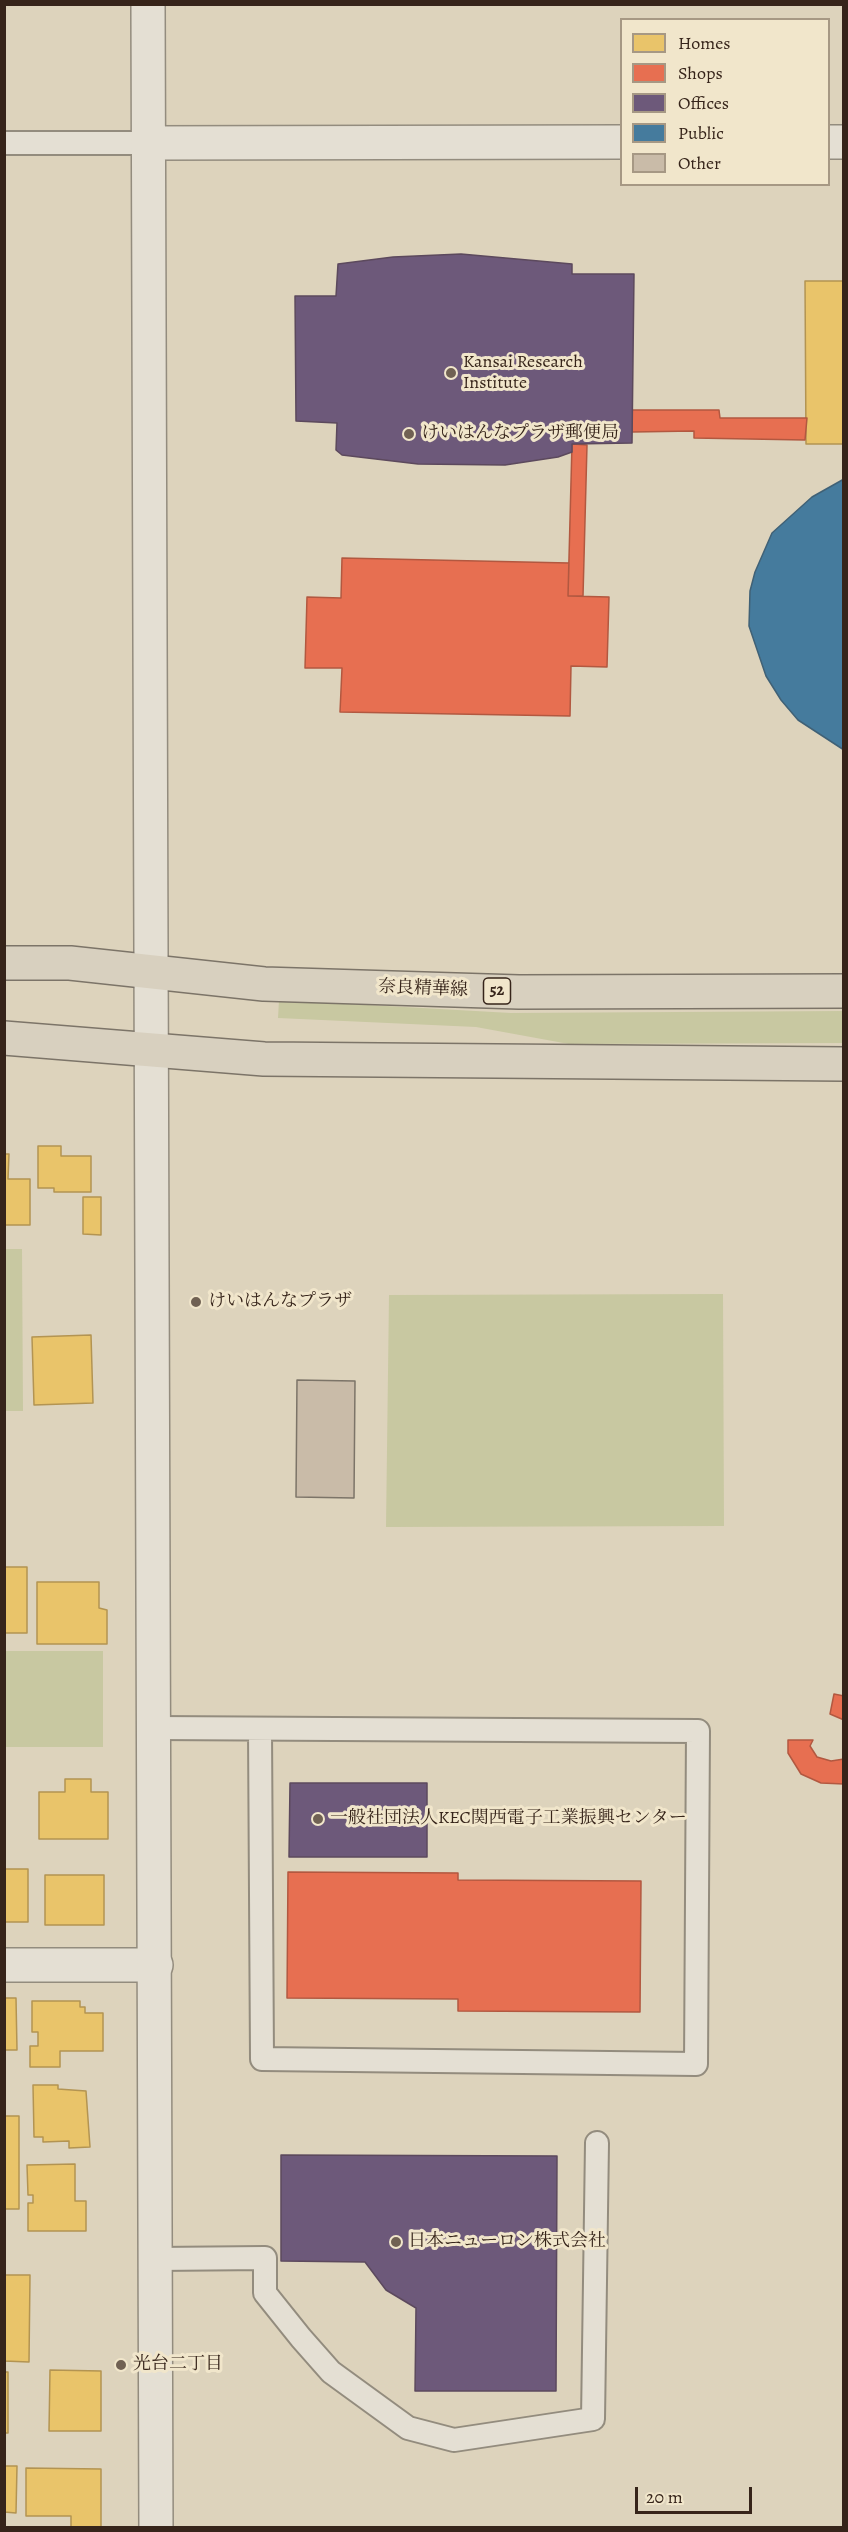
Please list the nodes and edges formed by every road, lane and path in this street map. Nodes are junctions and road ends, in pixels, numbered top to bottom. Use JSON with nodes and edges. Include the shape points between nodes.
{"nodes":[{"id":1,"x":148,"y":4,"type":"edge"},
{"id":2,"x":620,"y":142,"type":"edge"},
{"id":3,"x":4,"y":143,"type":"edge"},
{"id":4,"x":149,"y":143,"type":"junction"},
{"id":5,"x":4,"y":963,"type":"edge"},
{"id":6,"x":150,"y":973,"type":"junction"},
{"id":7,"x":843,"y":991,"type":"edge"},
{"id":8,"x":9,"y":1040,"type":"edge"},
{"id":9,"x":152,"y":1051,"type":"junction"},
{"id":10,"x":843,"y":1064,"type":"edge"},
{"id":11,"x":155,"y":1728,"type":"junction"},
{"id":12,"x":260,"y":1730,"type":"junction"},
{"id":13,"x":4,"y":1965,"type":"edge"},
{"id":14,"x":156,"y":1965,"type":"junction"},
{"id":15,"x":597,"y":2143,"type":"dead end"},
{"id":16,"x":156,"y":2259,"type":"junction"},
{"id":17,"x":156,"y":2528,"type":"edge"}],
"edges":[{"from":1,"to":4,"type":"street"},
{"from":2,"to":4,"type":"street"},
{"from":3,"to":4,"type":"lane"},
{"from":4,"to":6,"type":"street"},
{"from":5,"to":6,"type":"main road","name":"奈良精華線","number":"52","via":[[70,963]]},
{"from":6,"to":7,"type":"main road","name":"奈良精華線","number":"52","via":[[264,984],[519,992]]},
{"from":6,"to":9,"type":"street"},
{"from":8,"to":9,"type":"main road"},
{"from":9,"to":10,"type":"main road","via":[[264,1059]]},
{"from":9,"to":11,"type":"street"},
{"from":11,"to":12,"type":"lane"},
{"from":11,"to":14,"type":"street"},
{"from":12,"to":12,"type":"lane","via":[[698,1731],[696,2064],[262,2059]]},
{"from":13,"to":14,"type":"street"},
{"from":14,"to":16,"type":"street"},
{"from":15,"to":16,"type":"lane","via":[[593,2419],[454,2440],[408,2428],[331,2372],[301,2338],[265,2294],[265,2259]]},
{"from":16,"to":17,"type":"street"}]}
